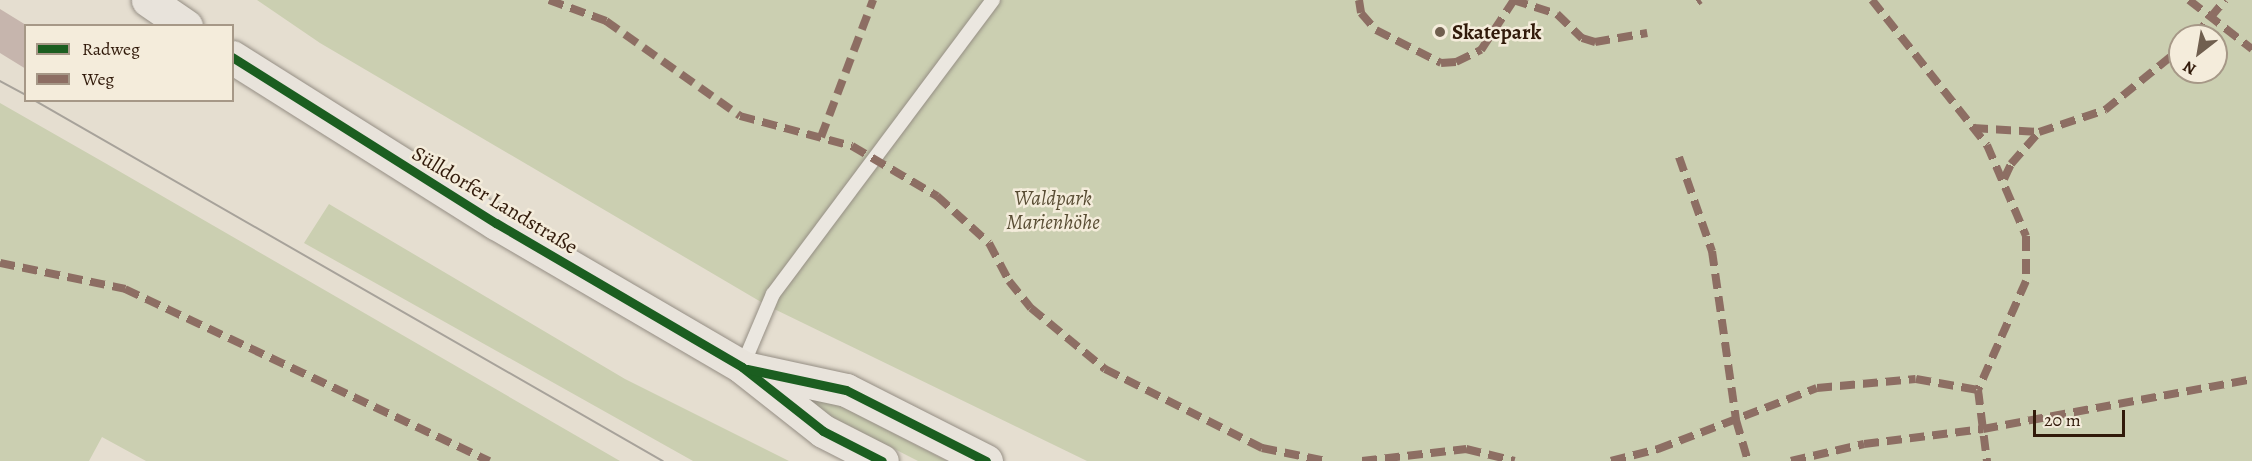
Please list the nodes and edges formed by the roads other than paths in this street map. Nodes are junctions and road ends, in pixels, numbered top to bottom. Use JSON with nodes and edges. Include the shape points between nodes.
{"nodes":[{"id":1,"x":148,"y":0,"type":"edge"},
{"id":2,"x":993,"y":0,"type":"edge"},
{"id":3,"x":183,"y":24,"type":"edge"},
{"id":4,"x":234,"y":58,"type":"edge"},
{"id":5,"x":742,"y":368,"type":"junction"},
{"id":6,"x":882,"y":461,"type":"edge"},
{"id":7,"x":986,"y":461,"type":"edge"}],
"edges":[{"from":1,"to":3,"type":"main road"},
{"from":2,"to":5,"type":"lane","via":[[773,294]]},
{"from":4,"to":5,"type":"main road","name":"Sülldorfer Landstraße","via":[[496,223]]},
{"from":5,"to":6,"type":"main road","name":"Sülldorfer Landstraße","via":[[823,431]]},
{"from":5,"to":7,"type":"main road","name":"Sülldorfer Landstraße","via":[[846,390]]}]}
